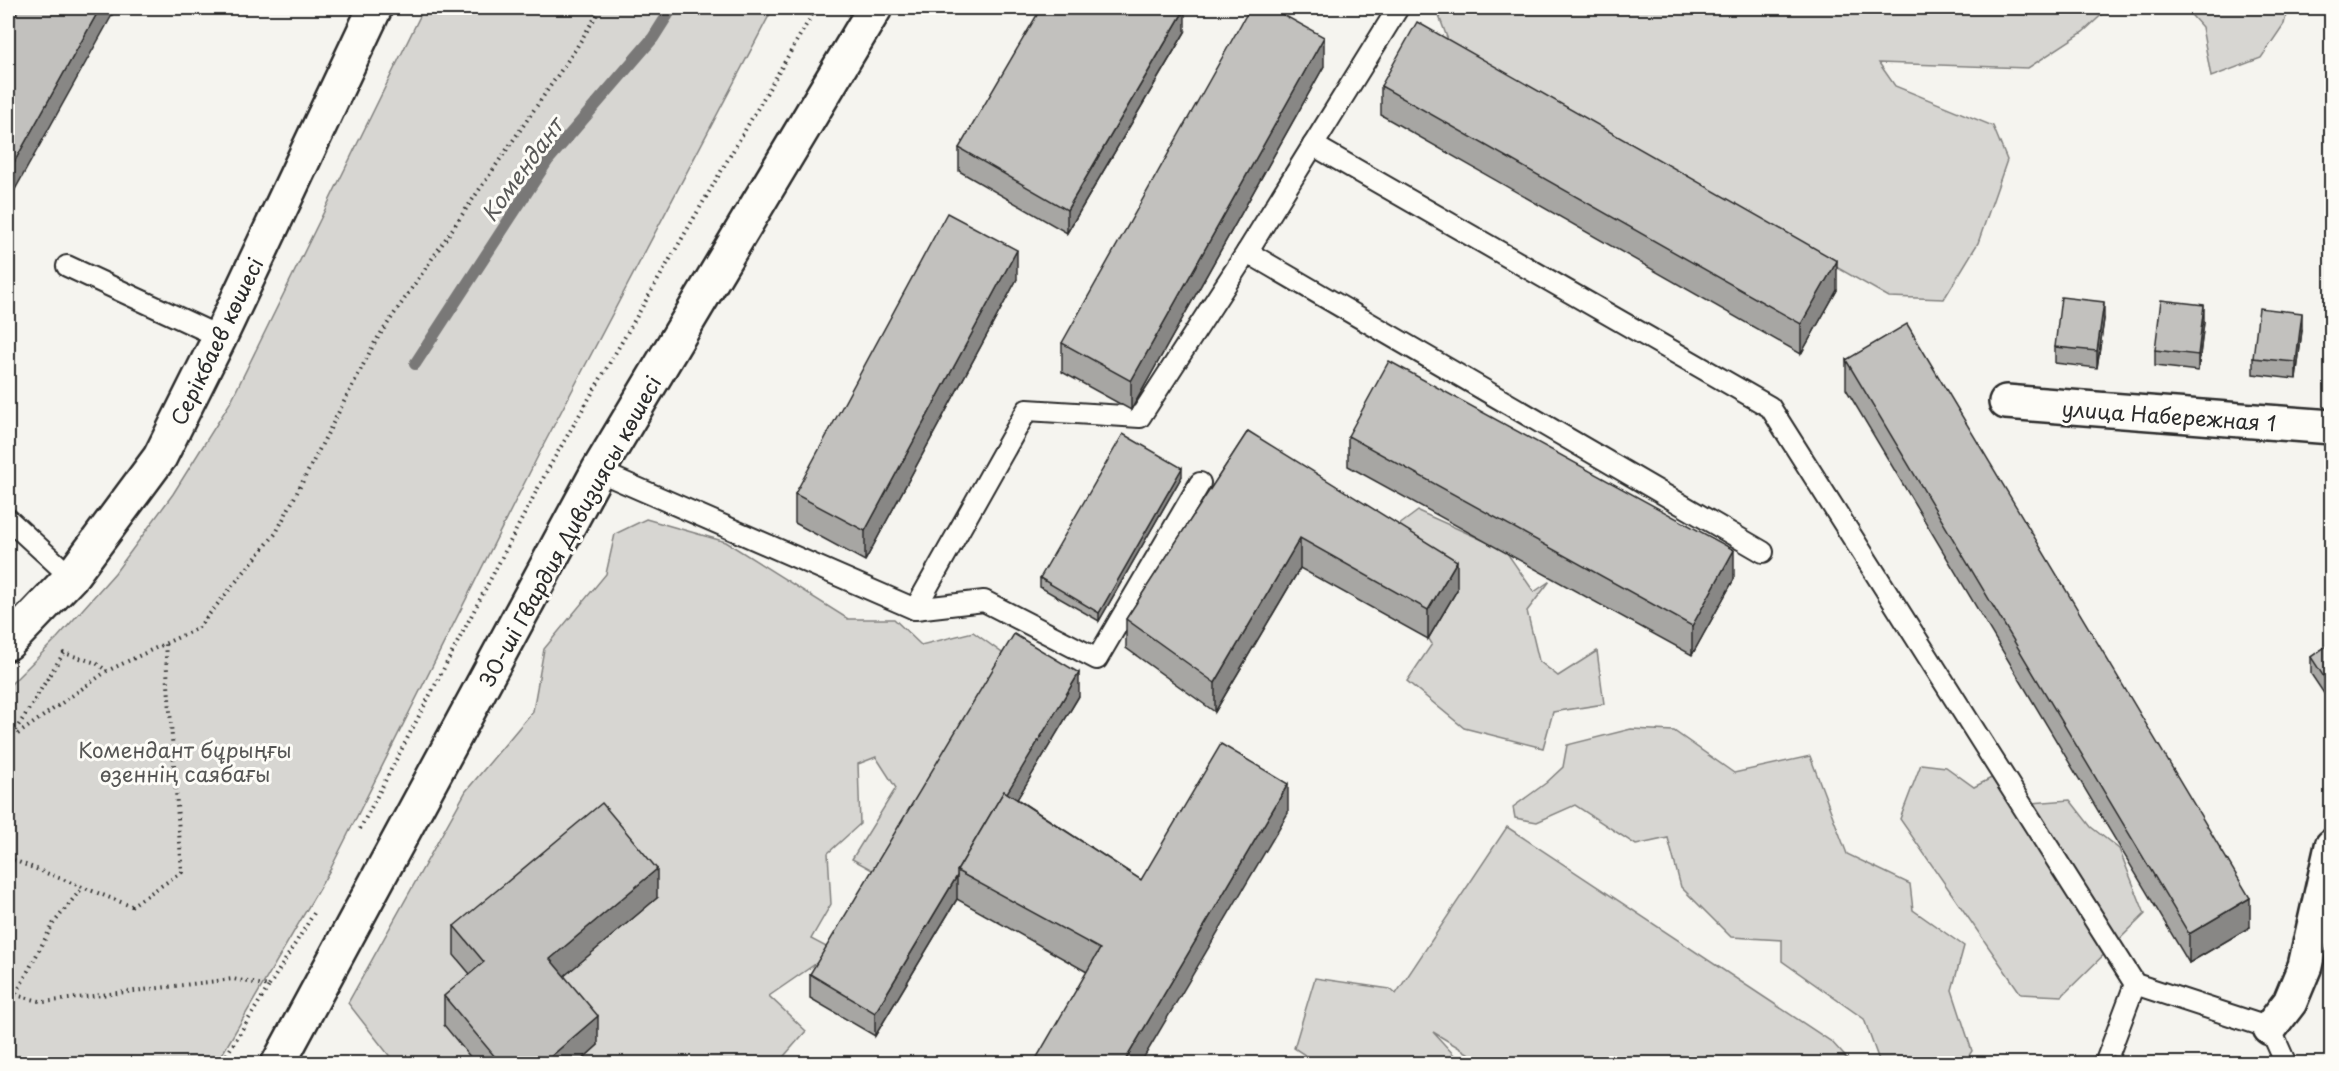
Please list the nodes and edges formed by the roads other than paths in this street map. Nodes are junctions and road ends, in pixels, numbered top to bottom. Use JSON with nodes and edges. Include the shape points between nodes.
{"nodes":[{"id":1,"x":375,"y":8,"type":"edge"},
{"id":2,"x":875,"y":8,"type":"edge"},
{"id":3,"x":1398,"y":8,"type":"edge"},
{"id":4,"x":1313,"y":145,"type":"junction"},
{"id":5,"x":1247,"y":252,"type":"junction"},
{"id":6,"x":66,"y":266,"type":"dead end"},
{"id":7,"x":220,"y":337,"type":"junction"},
{"id":8,"x":2006,"y":402,"type":"dead end"},
{"id":9,"x":2331,"y":427,"type":"edge"},
{"id":10,"x":598,"y":471,"type":"junction"},
{"id":11,"x":1200,"y":483,"type":"dead end"},
{"id":12,"x":8,"y":519,"type":"edge"},
{"id":13,"x":1762,"y":552,"type":"dead end"},
{"id":14,"x":71,"y":577,"type":"junction"},
{"id":15,"x":915,"y":609,"type":"junction"},
{"id":16,"x":8,"y":643,"type":"edge"},
{"id":17,"x":2331,"y":846,"type":"edge"},
{"id":18,"x":2135,"y":984,"type":"junction"},
{"id":19,"x":2270,"y":1028,"type":"junction"},
{"id":20,"x":278,"y":1064,"type":"edge"},
{"id":21,"x":2105,"y":1064,"type":"edge"},
{"id":22,"x":2286,"y":1064,"type":"edge"}],
"edges":[{"from":1,"to":7,"type":"street","name":"Серікбаев көшесі"},
{"from":2,"to":10,"type":"street","name":"30-ші Гвардия Дивизиясы көшесі"},
{"from":3,"to":4,"type":"lane"},
{"from":4,"to":5,"type":"lane"},
{"from":4,"to":18,"type":"lane","via":[[1770,407]]},
{"from":5,"to":13,"type":"lane"},
{"from":5,"to":15,"type":"lane","via":[[1140,417],[1027,410]]},
{"from":6,"to":7,"type":"lane"},
{"from":7,"to":14,"type":"street","name":"Серікбаев көшесі","via":[[160,457]]},
{"from":8,"to":9,"type":"street","name":"улица Набережная 1"},
{"from":10,"to":15,"type":"lane"},
{"from":10,"to":20,"type":"street","name":"30-ші Гвардия Дивизиясы көшесі"},
{"from":11,"to":15,"type":"lane","via":[[1097,659],[984,601]]},
{"from":12,"to":14,"type":"lane"},
{"from":14,"to":16,"type":"street","name":"Серікбаев көшесі"},
{"from":17,"to":19,"type":"street","via":[[2305,966],[2290,1002]]},
{"from":18,"to":19,"type":"lane"},
{"from":18,"to":21,"type":"lane"},
{"from":19,"to":22,"type":"lane"}]}
